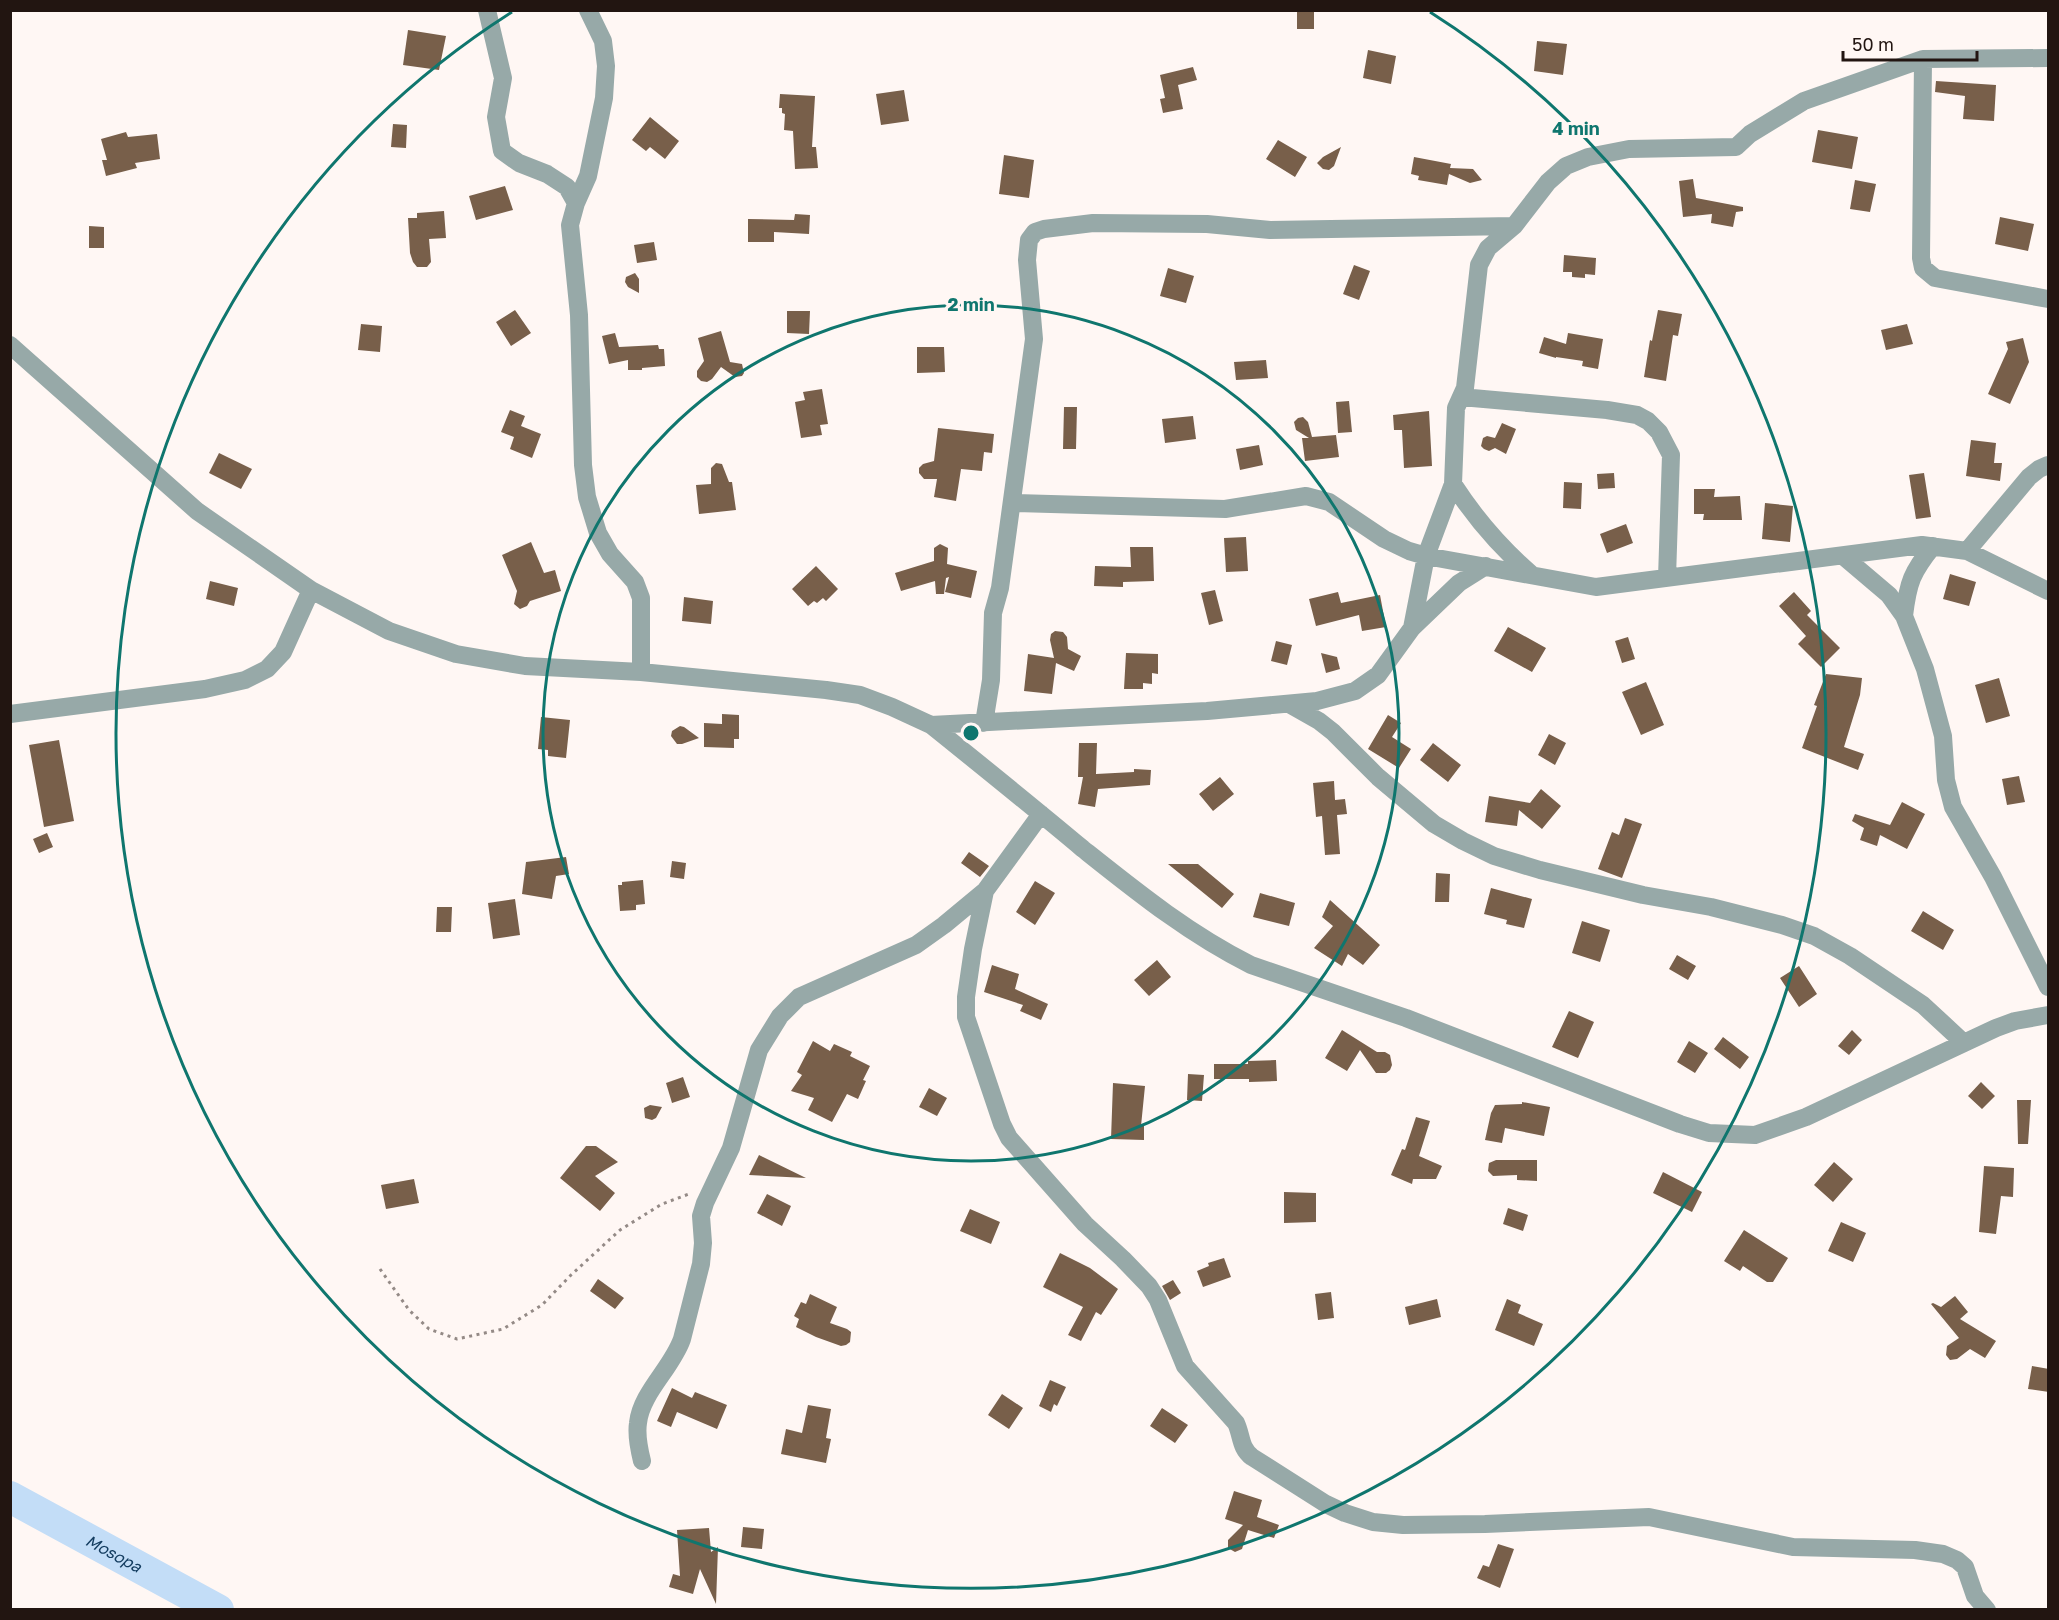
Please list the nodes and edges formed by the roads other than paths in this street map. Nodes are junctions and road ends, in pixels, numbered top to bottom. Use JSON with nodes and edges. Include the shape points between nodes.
{"nodes":[{"id":1,"x":487,"y":10,"type":"edge"},
{"id":2,"x":588,"y":10,"type":"edge"},
{"id":3,"x":2049,"y":58,"type":"edge"},
{"id":4,"x":1923,"y":59,"type":"junction"},
{"id":5,"x":576,"y":203,"type":"junction"},
{"id":6,"x":1514,"y":226,"type":"junction"},
{"id":7,"x":2049,"y":299,"type":"edge"},
{"id":8,"x":10,"y":345,"type":"edge"},
{"id":9,"x":1461,"y":397,"type":"junction"},
{"id":10,"x":2049,"y":465,"type":"edge"},
{"id":11,"x":1453,"y":484,"type":"junction"},
{"id":12,"x":1012,"y":503,"type":"junction"},
{"id":13,"x":1933,"y":546,"type":"junction"},
{"id":14,"x":1967,"y":551,"type":"junction"},
{"id":15,"x":1426,"y":556,"type":"junction"},
{"id":16,"x":1843,"y":556,"type":"junction"},
{"id":17,"x":1486,"y":566,"type":"junction"},
{"id":18,"x":1531,"y":574,"type":"junction"},
{"id":19,"x":1667,"y":578,"type":"junction"},
{"id":20,"x":311,"y":591,"type":"junction"},
{"id":21,"x":2049,"y":591,"type":"edge"},
{"id":22,"x":1904,"y":616,"type":"junction"},
{"id":23,"x":1412,"y":628,"type":"junction"},
{"id":24,"x":641,"y":672,"type":"junction"},
{"id":25,"x":1289,"y":704,"type":"junction"},
{"id":26,"x":10,"y":714,"type":"edge"},
{"id":27,"x":984,"y":723,"type":"junction"},
{"id":28,"x":931,"y":725,"type":"junction"},
{"id":29,"x":1041,"y":814,"type":"junction"},
{"id":30,"x":985,"y":891,"type":"junction"},
{"id":31,"x":2049,"y":987,"type":"edge"},
{"id":32,"x":2049,"y":1015,"type":"edge"},
{"id":33,"x":1964,"y":1043,"type":"junction"},
{"id":34,"x":642,"y":1461,"type":"dead end"},
{"id":35,"x":1987,"y":1610,"type":"edge"}],
"edges":[{"from":1,"to":5,"type":"street","via":[[503,78],[496,117],[502,151],[567,188]]},
{"from":2,"to":5,"type":"street","via":[[603,41],[606,66],[604,98],[588,176]]},
{"from":3,"to":4,"type":"street"},
{"from":4,"to":6,"type":"street","via":[[1804,101],[1736,147],[1629,149],[1588,157],[1566,166],[1548,182]]},
{"from":4,"to":7,"type":"street","via":[[1923,268],[1935,278]]},
{"from":5,"to":24,"type":"street","via":[[570,225],[579,315],[587,497],[598,533],[610,554],[635,582],[641,598]]},
{"from":6,"to":9,"type":"street","via":[[1488,248],[1479,265]]},
{"from":6,"to":12,"type":"street","via":[[1270,230],[1093,224],[1035,232],[1029,240],[1027,260],[1034,339]]},
{"from":8,"to":20,"type":"street","via":[[197,511]]},
{"from":9,"to":11,"type":"street","via":[[1456,408]]},
{"from":9,"to":19,"type":"street","via":[[1607,410],[1648,421],[1671,455]]},
{"from":10,"to":14,"type":"street","via":[[2029,477]]},
{"from":11,"to":15,"type":"street"},
{"from":11,"to":18,"type":"street","via":[[1509,555]]},
{"from":12,"to":15,"type":"street","via":[[1225,510],[1306,496],[1329,502],[1384,539]]},
{"from":12,"to":27,"type":"street","via":[[993,613],[991,680]]},
{"from":13,"to":14,"type":"street"},
{"from":13,"to":16,"type":"street"},
{"from":13,"to":22,"type":"street","via":[[1910,579]]},
{"from":14,"to":21,"type":"street"},
{"from":15,"to":17,"type":"street"},
{"from":15,"to":23,"type":"street"},
{"from":16,"to":19,"type":"street"},
{"from":16,"to":22,"type":"street","via":[[1889,595]]},
{"from":17,"to":18,"type":"street"},
{"from":17,"to":23,"type":"street","via":[[1459,583]]},
{"from":18,"to":19,"type":"street","via":[[1596,587]]},
{"from":20,"to":24,"type":"street","via":[[389,631],[456,654],[525,666]]},
{"from":20,"to":26,"type":"street","via":[[283,652],[267,669],[245,680],[205,689]]},
{"from":22,"to":31,"type":"street","via":[[1925,669],[1943,736],[1946,780],[1953,807]]},
{"from":23,"to":25,"type":"street","via":[[1378,675],[1355,691]]},
{"from":24,"to":28,"type":"street","via":[[860,695]]},
{"from":25,"to":27,"type":"street"},
{"from":25,"to":33,"type":"street","via":[[1333,732],[1378,777],[1434,824],[1462,841],[1539,870],[1711,907],[1814,936],[1923,1005]]},
{"from":27,"to":28,"type":"street"},
{"from":28,"to":29,"type":"street"},
{"from":29,"to":30,"type":"street"},
{"from":29,"to":33,"type":"street","via":[[1138,894],[1251,965],[1406,1018],[1709,1133],[1755,1135],[1773,1130]]},
{"from":30,"to":34,"type":"street","via":[[916,945],[799,997],[770,1029],[759,1050],[731,1148],[701,1216],[703,1252],[682,1339],[638,1422]]},
{"from":30,"to":35,"type":"street","via":[[973,949],[966,1017],[1002,1124],[1009,1138],[1085,1224],[1149,1286],[1185,1365],[1236,1424],[1245,1452],[1326,1503],[1373,1522],[1485,1524],[1648,1517],[1793,1547],[1943,1554],[1965,1567],[1975,1596]]},
{"from":32,"to":33,"type":"street","via":[[2015,1021]]}]}
